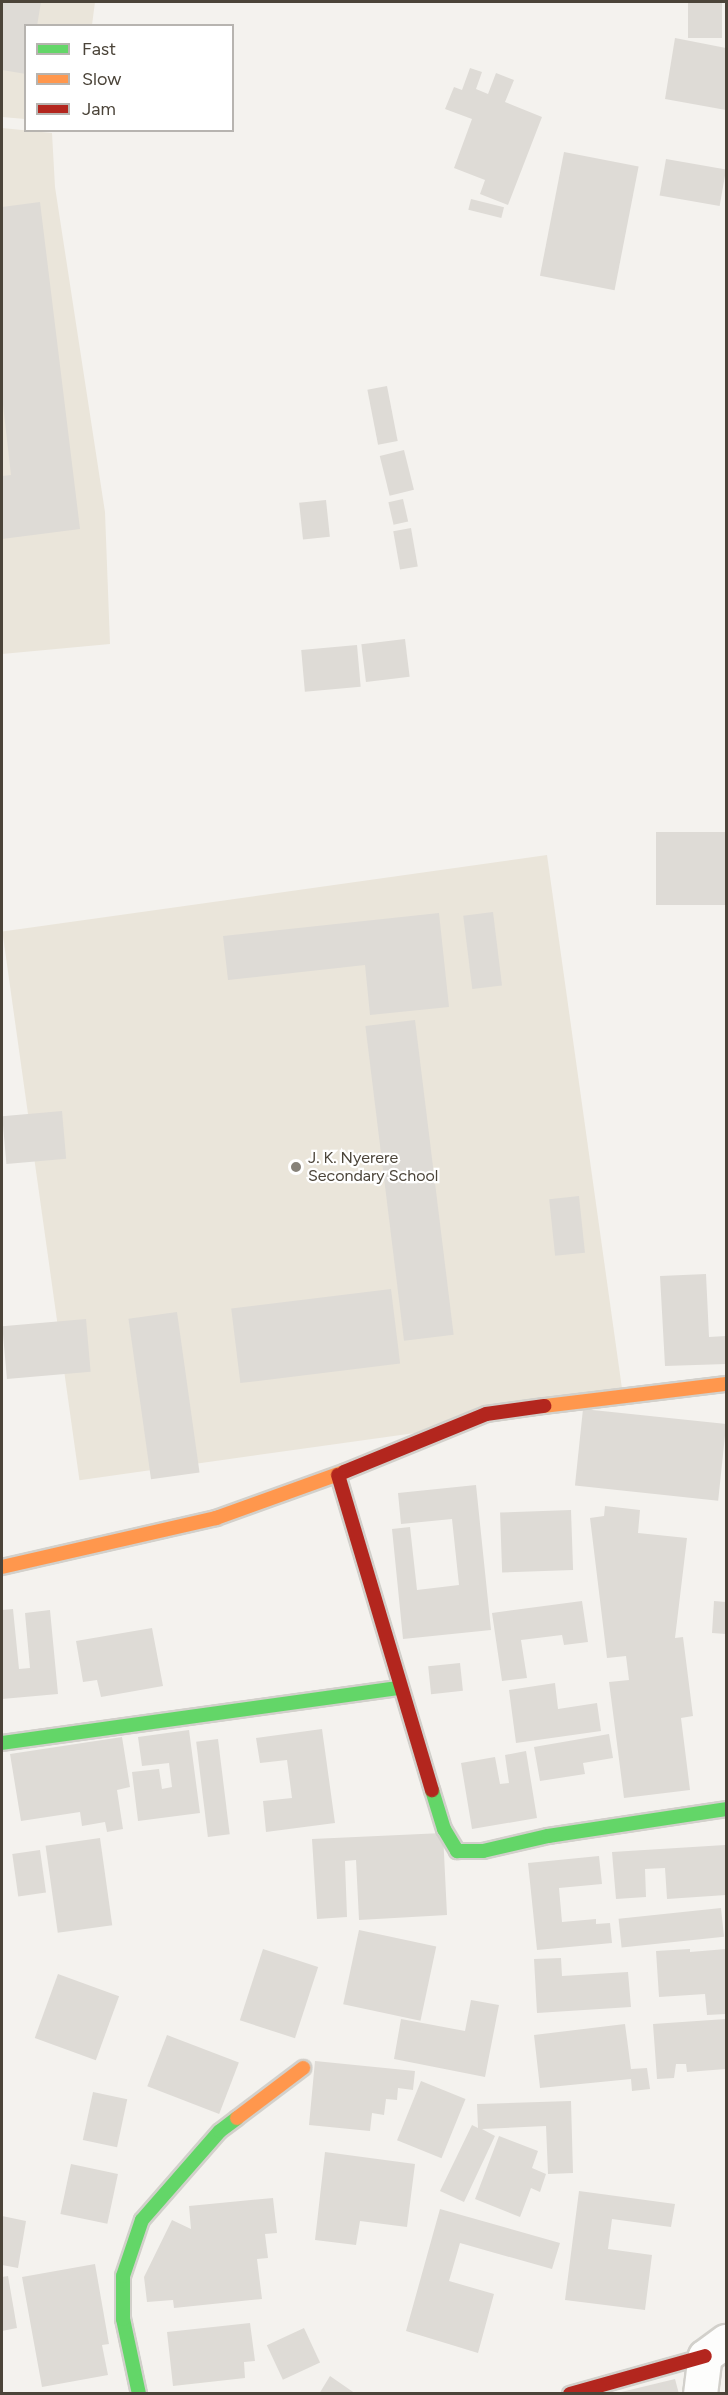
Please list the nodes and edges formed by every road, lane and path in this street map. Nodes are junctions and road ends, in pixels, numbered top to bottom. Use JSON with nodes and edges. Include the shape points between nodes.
{"nodes":[{"id":1,"x":726,"y":1384,"type":"edge"},
{"id":2,"x":338,"y":1475,"type":"junction"},
{"id":3,"x":2,"y":1567,"type":"edge"},
{"id":4,"x":400,"y":1688,"type":"junction"},
{"id":5,"x":2,"y":1743,"type":"edge"},
{"id":6,"x":726,"y":1809,"type":"edge"},
{"id":7,"x":303,"y":2068,"type":"dead end"},
{"id":8,"x":716,"y":2348,"type":"edge"},
{"id":9,"x":139,"y":2394,"type":"edge"},
{"id":10,"x":570,"y":2394,"type":"edge"},
{"id":11,"x":700,"y":2394,"type":"edge"}],
"edges":[{"from":1,"to":2,"type":"street","via":[[660,1389],[486,1414]]},
{"from":2,"to":3,"type":"street","via":[[216,1518]]},
{"from":2,"to":4,"type":"street"},
{"from":4,"to":5,"type":"street"},
{"from":4,"to":6,"type":"street","via":[[444,1829],[457,1851],[483,1851],[548,1836]]},
{"from":7,"to":9,"type":"street","via":[[220,2131],[142,2220],[123,2276],[123,2319]]},
{"from":8,"to":10,"type":"street"},
{"from":8,"to":11,"type":"street"}]}
